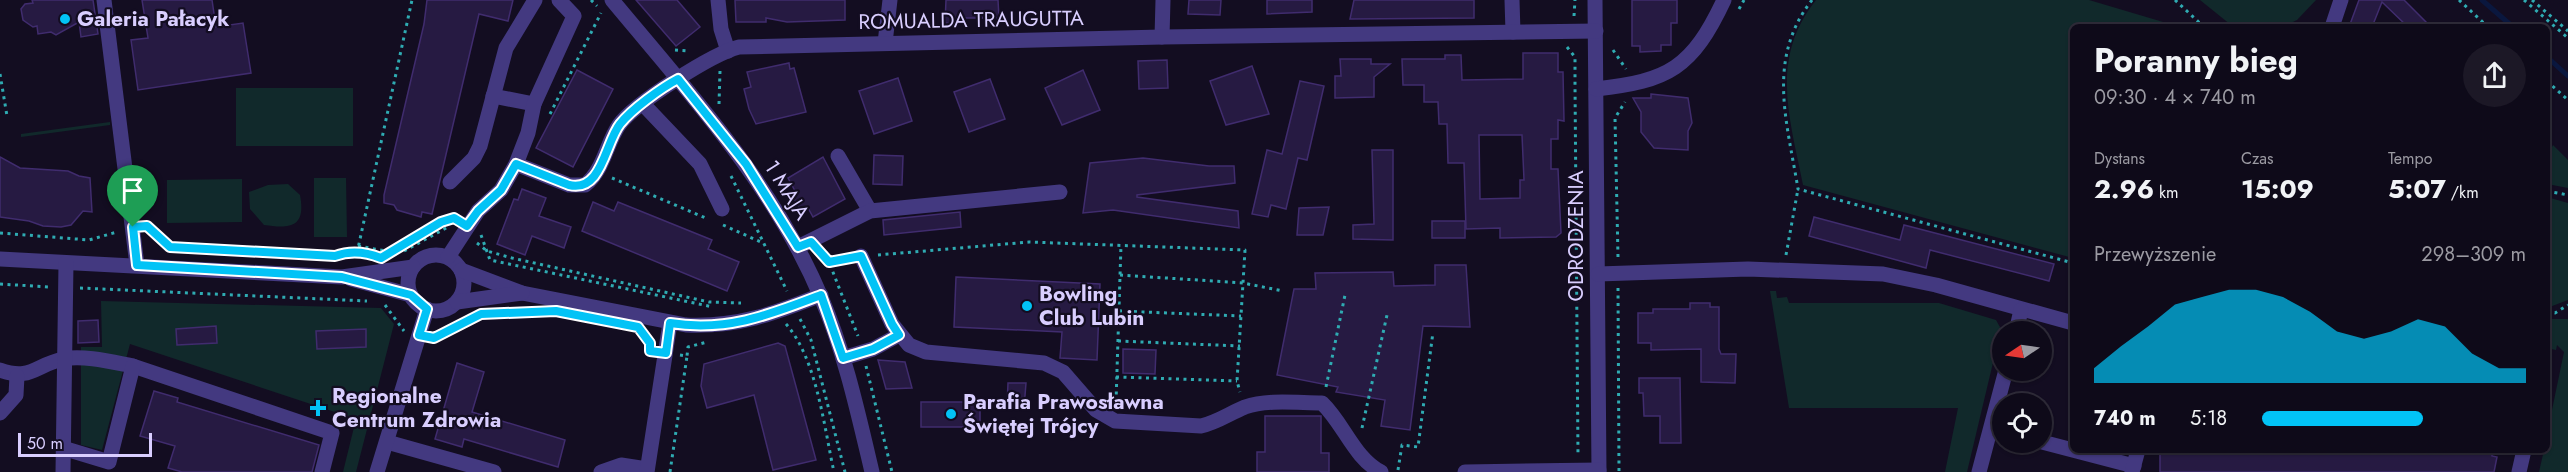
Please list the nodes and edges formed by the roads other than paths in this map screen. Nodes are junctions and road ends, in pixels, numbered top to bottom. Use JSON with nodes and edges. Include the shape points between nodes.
{"nodes":[{"id":1,"x":104,"y":0,"type":"edge"},
{"id":2,"x":535,"y":0,"type":"edge"},
{"id":3,"x":559,"y":0,"type":"edge"},
{"id":4,"x":612,"y":0,"type":"edge"},
{"id":5,"x":718,"y":0,"type":"edge"},
{"id":6,"x":890,"y":0,"type":"edge"},
{"id":7,"x":1163,"y":0,"type":"edge"},
{"id":8,"x":1512,"y":0,"type":"edge"},
{"id":9,"x":1595,"y":0,"type":"edge"},
{"id":10,"x":1724,"y":0,"type":"edge"},
{"id":11,"x":2341,"y":0,"type":"edge"},
{"id":12,"x":2332,"y":24,"type":"edge"},
{"id":13,"x":1514,"y":32,"type":"junction"},
{"id":14,"x":1596,"y":32,"type":"junction"},
{"id":15,"x":1162,"y":37,"type":"junction"},
{"id":16,"x":885,"y":43,"type":"junction"},
{"id":17,"x":728,"y":51,"type":"junction"},
{"id":18,"x":678,"y":79,"type":"junction"},
{"id":19,"x":1596,"y":89,"type":"junction"},
{"id":20,"x":494,"y":96,"type":"junction"},
{"id":21,"x":534,"y":104,"type":"junction"},
{"id":22,"x":643,"y":104,"type":"junction"},
{"id":23,"x":838,"y":156,"type":"dead end"},
{"id":24,"x":516,"y":164,"type":"junction"},
{"id":25,"x":450,"y":182,"type":"dead end"},
{"id":26,"x":1060,"y":192,"type":"dead end"},
{"id":27,"x":870,"y":211,"type":"junction"},
{"id":28,"x":721,"y":217,"type":"road end"},
{"id":29,"x":804,"y":245,"type":"junction"},
{"id":30,"x":861,"y":256,"type":"road end"},
{"id":31,"x":448,"y":257,"type":"junction"},
{"id":32,"x":0,"y":259,"type":"edge"},
{"id":33,"x":66,"y":263,"type":"junction"},
{"id":34,"x":137,"y":265,"type":"junction"},
{"id":35,"x":413,"y":267,"type":"junction"},
{"id":36,"x":461,"y":270,"type":"junction"},
{"id":37,"x":1598,"y":274,"type":"junction"},
{"id":38,"x":342,"y":277,"type":"junction"},
{"id":39,"x":522,"y":293,"type":"junction"},
{"id":40,"x":411,"y":295,"type":"junction"},
{"id":41,"x":821,"y":295,"type":"junction"},
{"id":42,"x":457,"y":302,"type":"junction"},
{"id":43,"x":427,"y":309,"type":"junction"},
{"id":44,"x":2021,"y":310,"type":"junction"},
{"id":45,"x":2018,"y":321,"type":"edge"},
{"id":46,"x":2070,"y":322,"type":"edge"},
{"id":47,"x":670,"y":323,"type":"junction"},
{"id":48,"x":899,"y":335,"type":"junction"},
{"id":49,"x":843,"y":358,"type":"junction"},
{"id":50,"x":64,"y":359,"type":"junction"},
{"id":51,"x":133,"y":366,"type":"junction"},
{"id":52,"x":0,"y":370,"type":"edge"},
{"id":53,"x":17,"y":376,"type":"junction"},
{"id":54,"x":0,"y":413,"type":"edge"},
{"id":55,"x":1992,"y":440,"type":"edge"},
{"id":56,"x":387,"y":442,"type":"junction"},
{"id":57,"x":2052,"y":445,"type":"edge"},
{"id":58,"x":66,"y":449,"type":"junction"},
{"id":59,"x":2070,"y":450,"type":"edge"},
{"id":60,"x":2079,"y":453,"type":"edge"},
{"id":61,"x":2137,"y":453,"type":"edge"},
{"id":62,"x":2523,"y":453,"type":"edge"},
{"id":63,"x":2133,"y":469,"type":"edge"},
{"id":64,"x":647,"y":471,"type":"edge"},
{"id":65,"x":1578,"y":471,"type":"edge"},
{"id":66,"x":1599,"y":471,"type":"edge"},
{"id":67,"x":63,"y":472,"type":"edge"},
{"id":68,"x":322,"y":472,"type":"edge"},
{"id":69,"x":378,"y":472,"type":"edge"},
{"id":70,"x":494,"y":472,"type":"edge"},
{"id":71,"x":601,"y":472,"type":"edge"},
{"id":72,"x":872,"y":472,"type":"edge"},
{"id":73,"x":1381,"y":472,"type":"edge"},
{"id":74,"x":1465,"y":472,"type":"edge"},
{"id":75,"x":1980,"y":472,"type":"edge"},
{"id":76,"x":2519,"y":472,"type":"edge"}],
"edges":[{"from":1,"to":34,"type":"street"},
{"from":2,"to":20,"type":"street","via":[[506,48]]},
{"from":3,"to":21,"type":"street","via":[[574,16]]},
{"from":4,"to":18,"type":"street","name":"1 MAJA"},
{"from":5,"to":17,"type":"street"},
{"from":6,"to":16,"type":"street"},
{"from":7,"to":15,"type":"street"},
{"from":8,"to":13,"type":"street"},
{"from":9,"to":14,"type":"street","name":"ODRODZENIA"},
{"from":10,"to":19,"type":"street","via":[[1697,47],[1678,66],[1640,84]]},
{"from":11,"to":12,"type":"street"},
{"from":13,"to":14,"type":"street","name":"ROMUALDA TRAUGUTTA"},
{"from":13,"to":15,"type":"street","name":"ROMUALDA TRAUGUTTA"},
{"from":14,"to":19,"type":"street","name":"ODRODZENIA"},
{"from":15,"to":16,"type":"street","name":"ROMUALDA TRAUGUTTA"},
{"from":16,"to":17,"type":"street","name":"ROMUALDA TRAUGUTTA","via":[[752,46]]},
{"from":17,"to":18,"type":"street","name":"ROMUALDA TRAUGUTTA"},
{"from":18,"to":22,"type":"street","name":"ROMUALDA TRAUGUTTA"},
{"from":18,"to":29,"type":"street","name":"1 MAJA"},
{"from":19,"to":37,"type":"street","name":"ODRODZENIA"},
{"from":20,"to":21,"type":"street"},
{"from":20,"to":25,"type":"street","via":[[474,158]]},
{"from":21,"to":24,"type":"street"},
{"from":22,"to":24,"type":"street","name":"ROMUALDA TRAUGUTTA","via":[[620,124],[592,180],[578,187]]},
{"from":22,"to":28,"type":"street","via":[[700,164]]},
{"from":23,"to":27,"type":"street"},
{"from":24,"to":31,"type":"street","via":[[501,190],[478,211]]},
{"from":26,"to":27,"type":"street"},
{"from":27,"to":29,"type":"street"},
{"from":29,"to":41,"type":"street","name":"1 MAJA"},
{"from":30,"to":48,"type":"street"},
{"from":31,"to":35,"type":"street","via":[[424,257]]},
{"from":31,"to":36,"type":"street"},
{"from":32,"to":33,"type":"street"},
{"from":33,"to":34,"type":"street"},
{"from":33,"to":50,"type":"street"},
{"from":34,"to":38,"type":"street"},
{"from":35,"to":38,"type":"street"},
{"from":35,"to":40,"type":"street","via":[[408,286]]},
{"from":36,"to":39,"type":"street"},
{"from":36,"to":42,"type":"street","via":[[464,286]]},
{"from":37,"to":44,"type":"street","via":[[1784,268],[1900,276]]},
{"from":37,"to":66,"type":"street","name":"ODRODZENIA"},
{"from":38,"to":40,"type":"street"},
{"from":39,"to":42,"type":"street"},
{"from":39,"to":47,"type":"street"},
{"from":40,"to":43,"type":"street"},
{"from":41,"to":47,"type":"street","via":[[758,319],[697,326]]},
{"from":41,"to":49,"type":"street","name":"1 MAJA"},
{"from":42,"to":43,"type":"street","via":[[443,310]]},
{"from":43,"to":56,"type":"street"},
{"from":44,"to":45,"type":"street"},
{"from":44,"to":46,"type":"street"},
{"from":47,"to":64,"type":"street"},
{"from":48,"to":49,"type":"street"},
{"from":48,"to":73,"type":"street","via":[[909,345],[927,352],[1044,363],[1063,372],[1096,410],[1115,421],[1201,426],[1258,404],[1322,403],[1368,465]]},
{"from":49,"to":72,"type":"street","name":"1 MAJA"},
{"from":50,"to":51,"type":"street"},
{"from":50,"to":53,"type":"street"},
{"from":50,"to":58,"type":"street"},
{"from":51,"to":58,"type":"street","via":[[109,462]]},
{"from":51,"to":68,"type":"street","via":[[332,433]]},
{"from":52,"to":53,"type":"street"},
{"from":53,"to":54,"type":"street","via":[[16,395]]},
{"from":55,"to":75,"type":"street"},
{"from":56,"to":69,"type":"street"},
{"from":56,"to":70,"type":"street"},
{"from":57,"to":59,"type":"street"},
{"from":58,"to":67,"type":"street"},
{"from":60,"to":63,"type":"street"},
{"from":61,"to":63,"type":"street"},
{"from":62,"to":76,"type":"street"},
{"from":64,"to":71,"type":"street","via":[[621,465]]},
{"from":65,"to":66,"type":"street"},
{"from":65,"to":74,"type":"street"}]}
